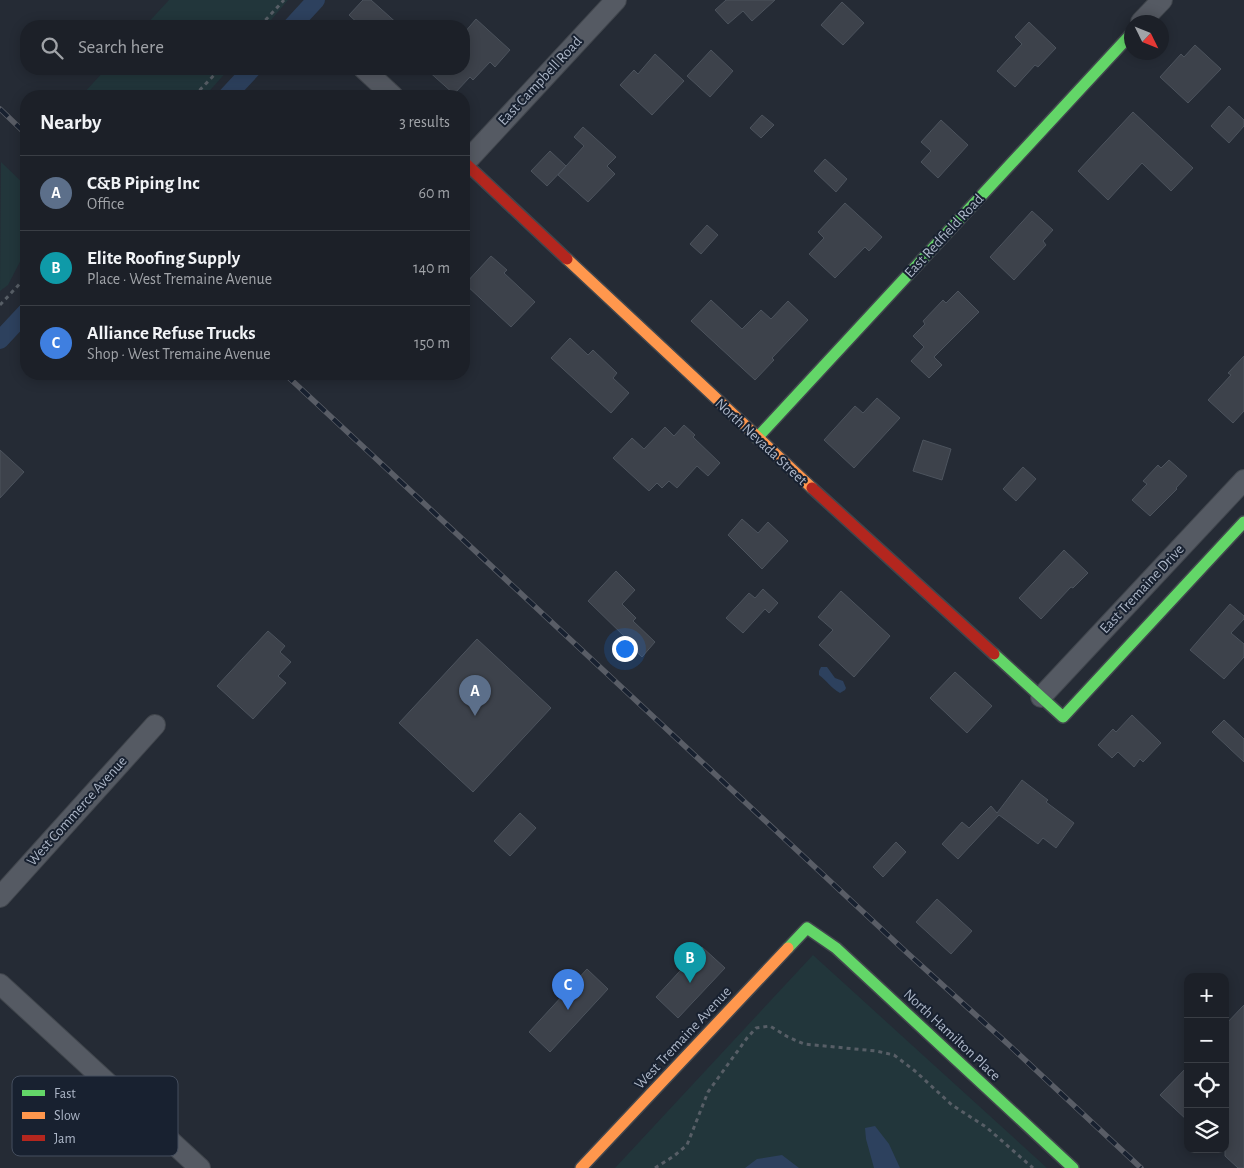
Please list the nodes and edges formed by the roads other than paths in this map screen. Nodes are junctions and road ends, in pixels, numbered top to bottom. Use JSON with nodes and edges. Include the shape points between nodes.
{"nodes":[{"id":1,"x":616,"y":0,"type":"edge"},
{"id":2,"x":1162,"y":0,"type":"edge"},
{"id":3,"x":1148,"y":15,"type":"edge"},
{"id":4,"x":1124,"y":42,"type":"edge"},
{"id":5,"x":370,"y":75,"type":"edge"},
{"id":6,"x":387,"y":90,"type":"edge"},
{"id":7,"x":470,"y":156,"type":"edge"},
{"id":8,"x":470,"y":168,"type":"edge"},
{"id":9,"x":757,"y":438,"type":"junction"},
{"id":10,"x":1244,"y":480,"type":"edge"},
{"id":11,"x":1244,"y":522,"type":"edge"},
{"id":12,"x":1041,"y":697,"type":"junction"},
{"id":13,"x":1063,"y":717,"type":"joint"},
{"id":14,"x":154,"y":725,"type":"dead end"},
{"id":15,"x":0,"y":898,"type":"edge"},
{"id":16,"x":807,"y":928,"type":"joint"},
{"id":17,"x":0,"y":984,"type":"edge"},
{"id":18,"x":100,"y":1076,"type":"edge"},
{"id":19,"x":178,"y":1148,"type":"edge"},
{"id":20,"x":200,"y":1168,"type":"edge"},
{"id":21,"x":582,"y":1168,"type":"edge"},
{"id":22,"x":1073,"y":1168,"type":"edge"}],
"edges":[{"from":1,"to":7,"type":"street","name":"East Campbell Road"},
{"from":2,"to":3,"type":"street"},
{"from":4,"to":9,"type":"street","name":"East Redfield Road"},
{"from":5,"to":6,"type":"street"},
{"from":8,"to":9,"type":"street","name":"North Nevada Street"},
{"from":9,"to":12,"type":"street","name":"North Nevada Street"},
{"from":10,"to":12,"type":"street","name":"East Tremaine Drive"},
{"from":11,"to":13,"type":"street","name":"East Tremaine Drive"},
{"from":12,"to":13,"type":"street","name":"North Nevada Street"},
{"from":14,"to":15,"type":"street","name":"West Commerce Avenue"},
{"from":16,"to":21,"type":"street","name":"West Tremaine Avenue"},
{"from":16,"to":22,"type":"street","name":"North Hamilton Place","via":[[836,948]]},
{"from":17,"to":18,"type":"street"},
{"from":19,"to":20,"type":"street"}]}
